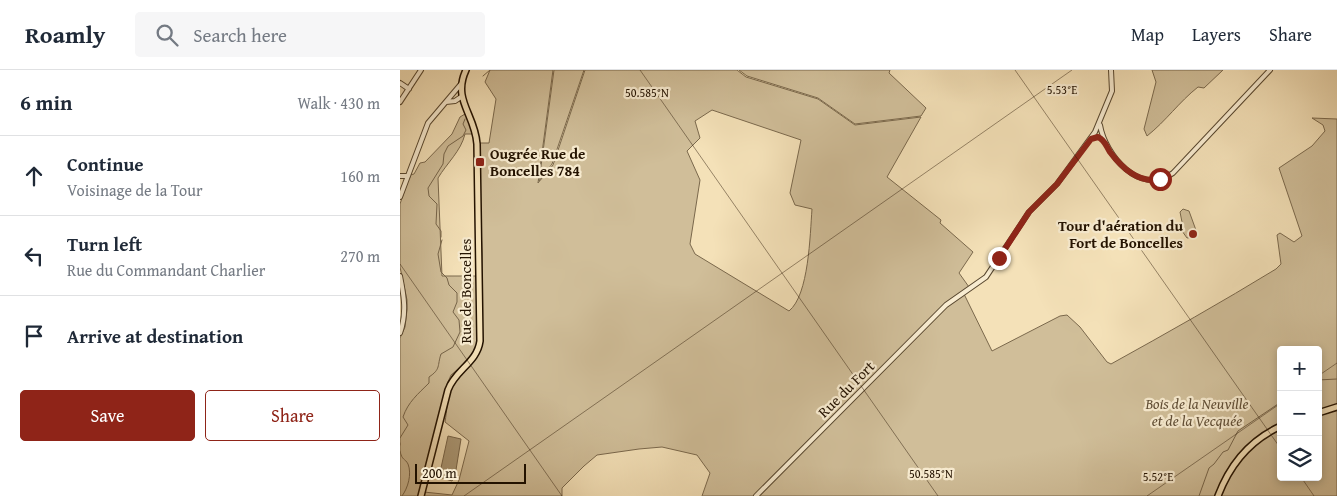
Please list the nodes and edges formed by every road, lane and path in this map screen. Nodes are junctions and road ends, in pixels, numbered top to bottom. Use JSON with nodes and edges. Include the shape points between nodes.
{"nodes":[{"id":1,"x":422,"y":70,"type":"edge"},
{"id":2,"x":466,"y":70,"type":"edge"},
{"id":3,"x":1111,"y":70,"type":"edge"},
{"id":4,"x":1270,"y":70,"type":"edge"},
{"id":5,"x":400,"y":83,"type":"edge"},
{"id":6,"x":461,"y":84,"type":"junction"},
{"id":7,"x":409,"y":89,"type":"junction"},
{"id":8,"x":451,"y":94,"type":"junction"},
{"id":9,"x":461,"y":97,"type":"junction"},
{"id":10,"x":455,"y":100,"type":"junction"},
{"id":11,"x":400,"y":102,"type":"edge"},
{"id":12,"x":444,"y":103,"type":"junction"},
{"id":13,"x":464,"y":105,"type":"junction"},
{"id":14,"x":1100,"y":125,"type":"junction"},
{"id":15,"x":1091,"y":139,"type":"junction"},
{"id":16,"x":1104,"y":140,"type":"junction"},
{"id":17,"x":400,"y":176,"type":"edge"},
{"id":18,"x":408,"y":176,"type":"junction"},
{"id":19,"x":400,"y":197,"type":"edge"},
{"id":20,"x":400,"y":276,"type":"edge"},
{"id":21,"x":401,"y":289,"type":"edge"},
{"id":22,"x":400,"y":333,"type":"edge"},
{"id":23,"x":1337,"y":407,"type":"edge"},
{"id":24,"x":1322,"y":412,"type":"edge"},
{"id":25,"x":1277,"y":428,"type":"edge"},
{"id":26,"x":421,"y":496,"type":"edge"},
{"id":27,"x":756,"y":496,"type":"edge"},
{"id":28,"x":1218,"y":496,"type":"edge"}],
"edges":[{"from":1,"to":7,"type":"street"},
{"from":2,"to":6,"type":"main road"},
{"from":3,"to":14,"type":"street","name":"Rue du Fort","via":[[1112,91]]},
{"from":4,"to":16,"type":"street","via":[[1164,178],[1147,180],[1134,175],[1113,156]]},
{"from":5,"to":7,"type":"street"},
{"from":6,"to":8,"type":"street"},
{"from":6,"to":9,"type":"main road"},
{"from":7,"to":11,"type":"street"},
{"from":8,"to":9,"type":"street"},
{"from":8,"to":12,"type":"street"},
{"from":9,"to":10,"type":"street"},
{"from":9,"to":13,"type":"main road","name":"Rue de Boncelles"},
{"from":10,"to":12,"type":"street"},
{"from":10,"to":13,"type":"street"},
{"from":12,"to":18,"type":"street","via":[[425,128]]},
{"from":13,"to":26,"type":"main road","name":"Rue de Boncelles","via":[[476,136],[480,341],[473,359],[453,378],[448,390]]},
{"from":14,"to":15,"type":"street","name":"Rue du Fort"},
{"from":14,"to":16,"type":"street"},
{"from":15,"to":16,"type":"street","via":[[1098,137]]},
{"from":15,"to":27,"type":"street","name":"Rue du Fort","via":[[1057,184],[1029,212],[986,277],[932,318]]},
{"from":17,"to":18,"type":"street"},
{"from":18,"to":19,"type":"street"},
{"from":20,"to":21,"type":"street"},
{"from":21,"to":22,"type":"street","via":[[405,313]]},
{"from":23,"to":24,"type":"main road"},
{"from":25,"to":28,"type":"main road","via":[[1244,452],[1228,473]]}]}
